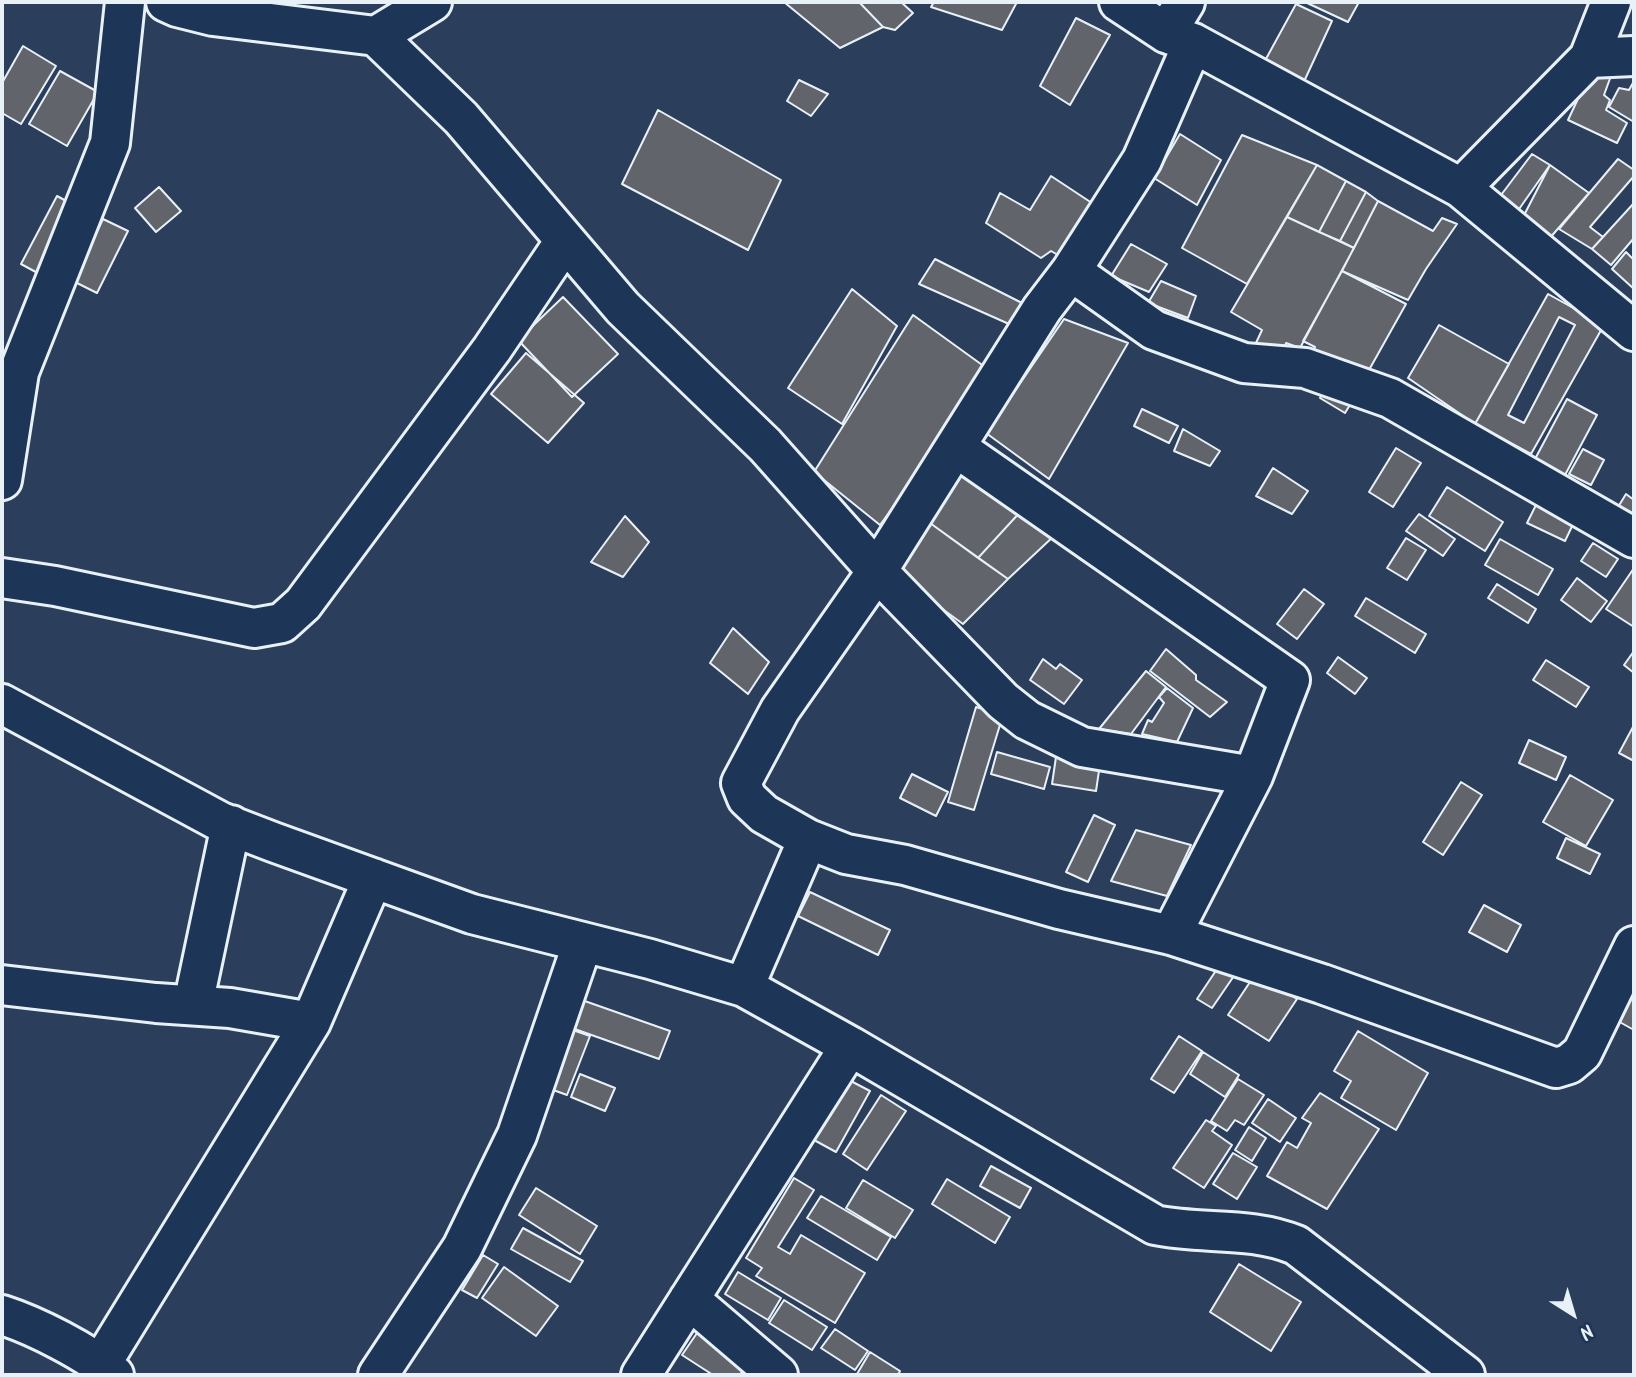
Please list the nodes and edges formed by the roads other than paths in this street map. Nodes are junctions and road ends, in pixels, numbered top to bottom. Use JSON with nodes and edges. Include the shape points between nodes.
{"nodes":[{"id":1,"x":125,"y":2,"type":"edge"},
{"id":2,"x":166,"y":2,"type":"edge"},
{"id":3,"x":432,"y":2,"type":"edge"},
{"id":4,"x":1119,"y":2,"type":"edge"},
{"id":5,"x":1611,"y":2,"type":"edge"},
{"id":6,"x":1181,"y":26,"type":"edge"},
{"id":7,"x":376,"y":37,"type":"junction"},
{"id":8,"x":1634,"y":56,"type":"edge"},
{"id":9,"x":1589,"y":58,"type":"junction"},
{"id":10,"x":1461,"y":188,"type":"junction"},
{"id":11,"x":565,"y":241,"type":"junction"},
{"id":12,"x":1071,"y":271,"type":"junction"},
{"id":13,"x":1634,"y":331,"type":"edge"},
{"id":14,"x":957,"y":447,"type":"junction"},
{"id":15,"x":2,"y":480,"type":"edge"},
{"id":16,"x":1634,"y":538,"type":"edge"},
{"id":17,"x":877,"y":571,"type":"junction"},
{"id":18,"x":2,"y":578,"type":"edge"},
{"id":19,"x":2,"y":704,"type":"edge"},
{"id":20,"x":1253,"y":776,"type":"junction"},
{"id":21,"x":231,"y":825,"type":"junction"},
{"id":22,"x":808,"y":839,"type":"junction"},
{"id":23,"x":373,"y":878,"type":"junction"},
{"id":24,"x":1171,"y":935,"type":"junction"},
{"id":25,"x":583,"y":942,"type":"junction"},
{"id":26,"x":1634,"y":946,"type":"edge"},
{"id":27,"x":2,"y":985,"type":"edge"},
{"id":28,"x":744,"y":988,"type":"junction"},
{"id":29,"x":193,"y":1005,"type":"junction"},
{"id":30,"x":311,"y":1022,"type":"junction"},
{"id":31,"x":850,"y":1046,"type":"junction"},
{"id":32,"x":689,"y":1299,"type":"junction"},
{"id":33,"x":2,"y":1315,"type":"edge"},
{"id":34,"x":107,"y":1370,"type":"edge"},
{"id":35,"x":378,"y":1375,"type":"edge"},
{"id":36,"x":640,"y":1375,"type":"edge"},
{"id":37,"x":778,"y":1375,"type":"edge"},
{"id":38,"x":1465,"y":1375,"type":"edge"}],
"edges":[{"from":1,"to":15,"type":"street","via":[[110,143],[19,372]]},
{"from":2,"to":7,"type":"street","via":[[213,16]]},
{"from":3,"to":7,"type":"street"},
{"from":4,"to":6,"type":"street"},
{"from":5,"to":9,"type":"street"},
{"from":6,"to":10,"type":"street"},
{"from":6,"to":12,"type":"street","via":[[1142,160]]},
{"from":7,"to":11,"type":"street","via":[[461,118]]},
{"from":8,"to":9,"type":"street"},
{"from":9,"to":10,"type":"street"},
{"from":10,"to":13,"type":"street"},
{"from":11,"to":17,"type":"street","via":[[623,308],[765,445]]},
{"from":11,"to":18,"type":"street","via":[[484,360],[303,604],[282,623],[254,628]]},
{"from":12,"to":14,"type":"street","via":[[1042,309]]},
{"from":12,"to":16,"type":"street","via":[[1154,330],[1244,363],[1305,368],[1390,398]]},
{"from":14,"to":17,"type":"street"},
{"from":14,"to":20,"type":"street","via":[[1290,680]]},
{"from":17,"to":20,"type":"street","via":[[1027,720],[1082,747]]},
{"from":17,"to":22,"type":"street","via":[[780,710],[741,783],[747,798],[764,814]]},
{"from":19,"to":21,"type":"street"},
{"from":20,"to":24,"type":"street"},
{"from":21,"to":23,"type":"street"},
{"from":21,"to":29,"type":"street"},
{"from":22,"to":24,"type":"street","via":[[846,855],[905,864],[1059,909]]},
{"from":22,"to":28,"type":"street"},
{"from":23,"to":25,"type":"street","via":[[472,914]]},
{"from":23,"to":30,"type":"street"},
{"from":24,"to":26,"type":"street","via":[[1556,1068],[1582,1053]]},
{"from":25,"to":28,"type":"street"},
{"from":25,"to":35,"type":"street","via":[[517,1135],[462,1248]]},
{"from":27,"to":29,"type":"street"},
{"from":28,"to":31,"type":"street"},
{"from":29,"to":30,"type":"street"},
{"from":30,"to":34,"type":"street"},
{"from":31,"to":32,"type":"street"},
{"from":31,"to":38,"type":"street","via":[[1155,1225],[1253,1232],[1296,1245]]},
{"from":32,"to":36,"type":"street"},
{"from":32,"to":37,"type":"street"},
{"from":33,"to":34,"type":"street"}]}
